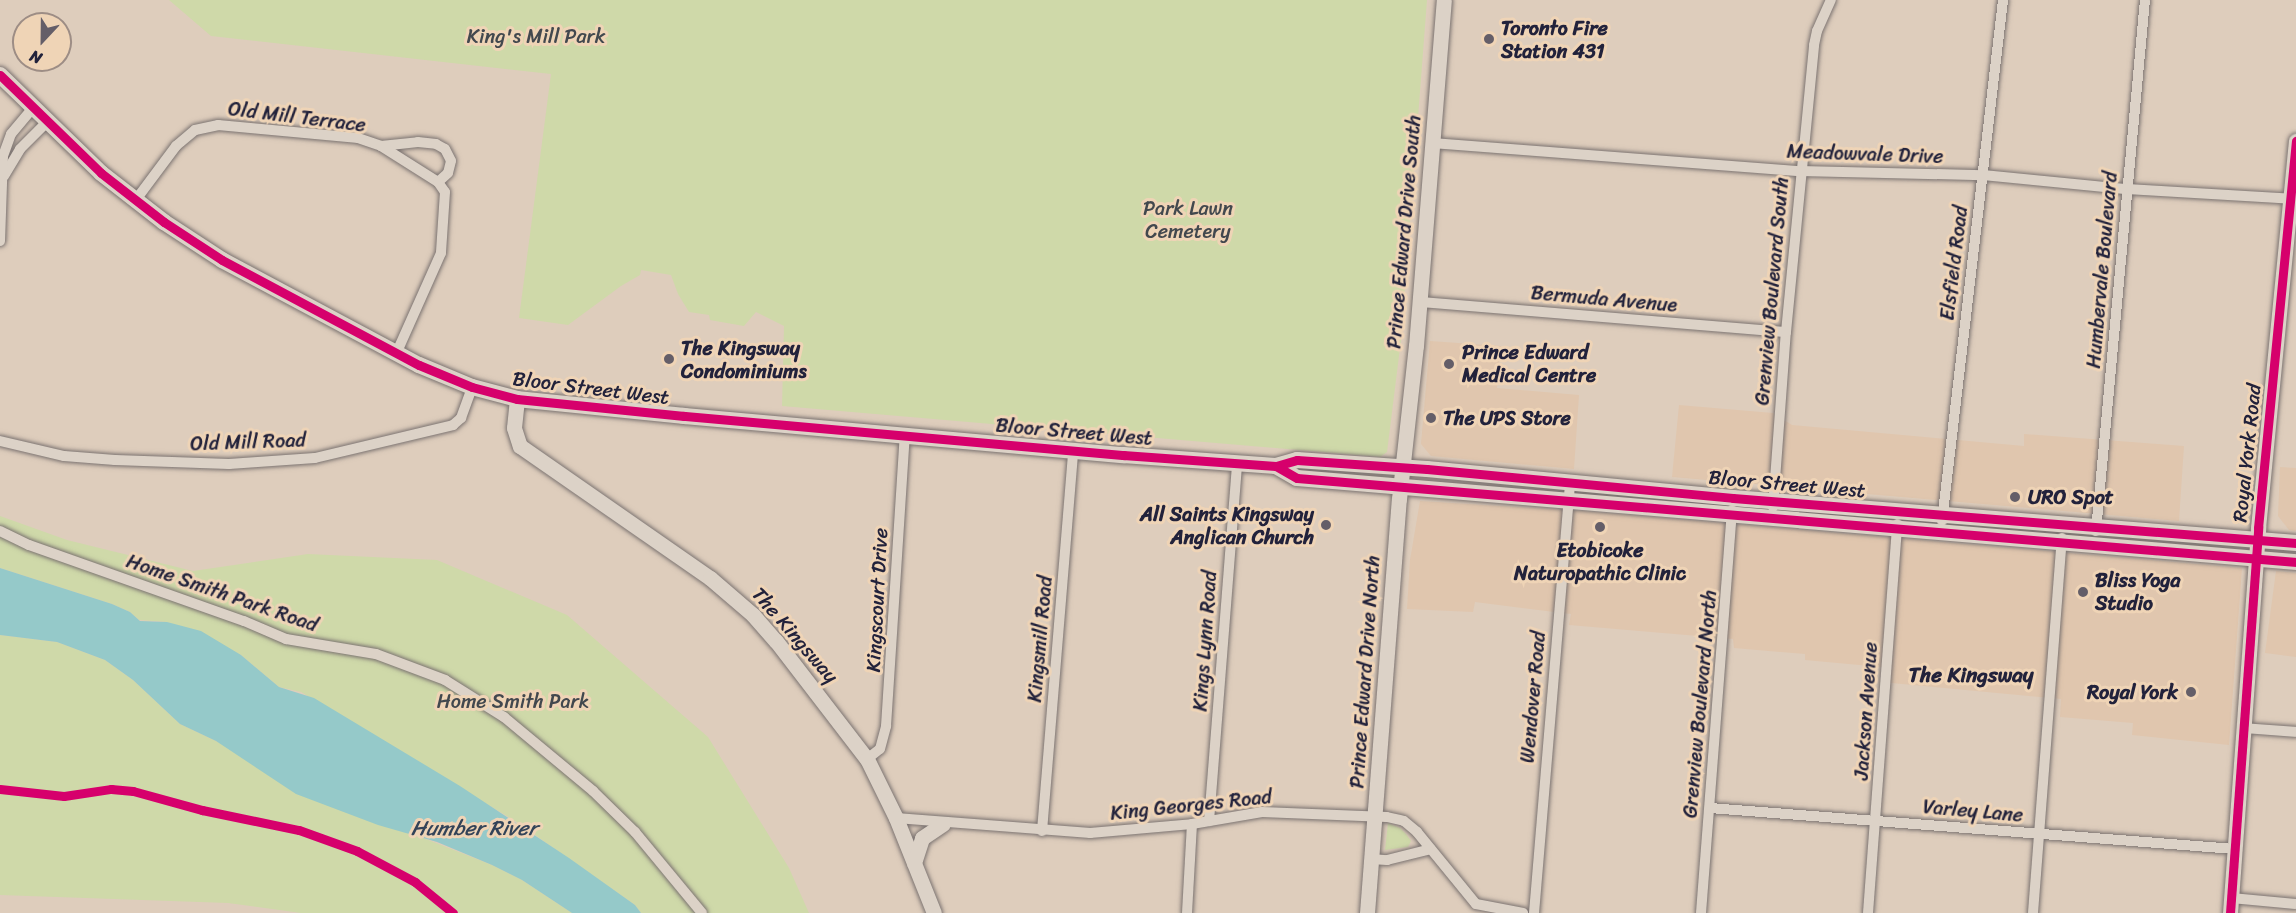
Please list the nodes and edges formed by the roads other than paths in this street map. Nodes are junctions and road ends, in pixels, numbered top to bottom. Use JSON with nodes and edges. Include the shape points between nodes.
{"nodes":[{"id":1,"x":1444,"y":0,"type":"edge"},
{"id":2,"x":1831,"y":0,"type":"edge"},
{"id":3,"x":2003,"y":0,"type":"edge"},
{"id":4,"x":2145,"y":0,"type":"edge"},
{"id":5,"x":0,"y":75,"type":"edge"},
{"id":6,"x":33,"y":108,"type":"junction"},
{"id":7,"x":47,"y":122,"type":"junction"},
{"id":8,"x":2296,"y":141,"type":"edge"},
{"id":9,"x":1432,"y":143,"type":"junction"},
{"id":10,"x":381,"y":146,"type":"junction"},
{"id":11,"x":1800,"y":171,"type":"junction"},
{"id":12,"x":1983,"y":175,"type":"junction"},
{"id":13,"x":4,"y":176,"type":"junction"},
{"id":14,"x":438,"y":182,"type":"junction"},
{"id":15,"x":2127,"y":189,"type":"junction"},
{"id":16,"x":2293,"y":199,"type":"edge"},
{"id":17,"x":135,"y":201,"type":"junction"},
{"id":18,"x":0,"y":240,"type":"edge"},
{"id":19,"x":1420,"y":302,"type":"junction"},
{"id":20,"x":1786,"y":332,"type":"junction"},
{"id":21,"x":396,"y":354,"type":"junction"},
{"id":22,"x":472,"y":387,"type":"junction"},
{"id":23,"x":517,"y":399,"type":"junction"},
{"id":24,"x":905,"y":436,"type":"junction"},
{"id":25,"x":0,"y":441,"type":"edge"},
{"id":26,"x":1073,"y":450,"type":"junction"},
{"id":27,"x":1237,"y":464,"type":"junction"},
{"id":28,"x":1276,"y":466,"type":"junction"},
{"id":29,"x":1402,"y":467,"type":"junction"},
{"id":30,"x":1570,"y":483,"type":"junction"},
{"id":31,"x":1400,"y":487,"type":"junction"},
{"id":32,"x":1568,"y":500,"type":"junction"},
{"id":33,"x":1733,"y":506,"type":"junction"},
{"id":34,"x":1773,"y":509,"type":"junction"},
{"id":35,"x":1897,"y":520,"type":"junction"},
{"id":36,"x":1942,"y":524,"type":"junction"},
{"id":37,"x":0,"y":531,"type":"edge"},
{"id":38,"x":2062,"y":534,"type":"junction"},
{"id":39,"x":2096,"y":535,"type":"junction"},
{"id":40,"x":2257,"y":539,"type":"junction"},
{"id":41,"x":2296,"y":543,"type":"edge"},
{"id":42,"x":2255,"y":558,"type":"junction"},
{"id":43,"x":2296,"y":562,"type":"edge"},
{"id":44,"x":2243,"y":728,"type":"junction"},
{"id":45,"x":2296,"y":732,"type":"edge"},
{"id":46,"x":867,"y":759,"type":"junction"},
{"id":47,"x":1710,"y":808,"type":"junction"},
{"id":48,"x":1375,"y":815,"type":"junction"},
{"id":49,"x":896,"y":818,"type":"junction"},
{"id":50,"x":1209,"y":821,"type":"junction"},
{"id":51,"x":1876,"y":821,"type":"junction"},
{"id":52,"x":943,"y":824,"type":"junction"},
{"id":53,"x":1192,"y":824,"type":"junction"},
{"id":54,"x":1042,"y":831,"type":"junction"},
{"id":55,"x":2039,"y":834,"type":"junction"},
{"id":56,"x":1431,"y":849,"type":"junction"},
{"id":57,"x":2234,"y":849,"type":"junction"},
{"id":58,"x":1371,"y":859,"type":"junction"},
{"id":59,"x":914,"y":862,"type":"junction"},
{"id":60,"x":2296,"y":904,"type":"edge"},
{"id":61,"x":2230,"y":906,"type":"edge"},
{"id":62,"x":702,"y":913,"type":"edge"},
{"id":63,"x":934,"y":913,"type":"edge"},
{"id":64,"x":1186,"y":913,"type":"edge"},
{"id":65,"x":1367,"y":913,"type":"edge"},
{"id":66,"x":1523,"y":913,"type":"edge"},
{"id":67,"x":1533,"y":913,"type":"edge"},
{"id":68,"x":1701,"y":913,"type":"edge"},
{"id":69,"x":1868,"y":913,"type":"edge"},
{"id":70,"x":2033,"y":913,"type":"edge"}],
"edges":[{"from":1,"to":9,"type":"street","name":"Prince Edward Drive South"},
{"from":2,"to":11,"type":"street","name":"Grenview Boulevard South","via":[[1814,45]]},
{"from":3,"to":12,"type":"street","name":"Elsfield Road"},
{"from":4,"to":15,"type":"street","name":"Humbervale Boulevard"},
{"from":5,"to":6,"type":"main road","name":"Bloor Street West"},
{"from":6,"to":7,"type":"main road","name":"Bloor Street West"},
{"from":6,"to":13,"type":"street","via":[[5,145]]},
{"from":7,"to":13,"type":"street","via":[[20,149]]},
{"from":7,"to":17,"type":"main road","name":"Bloor Street West"},
{"from":8,"to":16,"type":"street","name":"Royal York Road"},
{"from":9,"to":11,"type":"street","name":"Meadowvale Drive"},
{"from":9,"to":19,"type":"street","name":"Prince Edward Drive South"},
{"from":10,"to":14,"type":"street","name":"Old Mill Terrace"},
{"from":10,"to":14,"type":"street","name":"Old Mill Terrace","via":[[418,142],[445,149],[451,161],[448,173]]},
{"from":10,"to":17,"type":"street","name":"Old Mill Terrace","via":[[358,138],[218,125],[195,130],[176,146]]},
{"from":11,"to":12,"type":"street","name":"Meadowvale Drive"},
{"from":11,"to":20,"type":"street","name":"Grenview Boulevard South"},
{"from":12,"to":15,"type":"street","name":"Meadowvale Drive"},
{"from":12,"to":36,"type":"street","name":"Elsfield Road"},
{"from":13,"to":18,"type":"street"},
{"from":14,"to":21,"type":"street","via":[[445,192],[441,253]]},
{"from":15,"to":16,"type":"street","name":"Meadowvale Drive"},
{"from":15,"to":39,"type":"street","name":"Humbervale Boulevard"},
{"from":16,"to":40,"type":"street","name":"Royal York Road"},
{"from":17,"to":21,"type":"main road","name":"Bloor Street West","via":[[222,260]]},
{"from":19,"to":20,"type":"street","name":"Bermuda Avenue"},
{"from":19,"to":29,"type":"street","name":"Prince Edward Drive South"},
{"from":20,"to":34,"type":"street","name":"Grenview Boulevard South"},
{"from":21,"to":22,"type":"main road","name":"Bloor Street West"},
{"from":22,"to":23,"type":"main road","name":"Bloor Street West"},
{"from":22,"to":25,"type":"street","name":"Old Mill Road","via":[[461,418],[453,425],[315,458],[229,464],[115,460],[64,456]]},
{"from":23,"to":24,"type":"main road","name":"Bloor Street West"},
{"from":23,"to":46,"type":"street","name":"The Kingsway","via":[[514,428],[520,446],[656,538],[737,600],[776,640]]},
{"from":24,"to":26,"type":"main road","name":"Bloor Street West"},
{"from":24,"to":46,"type":"street","name":"Kingscourt Drive","via":[[886,726],[878,753]]},
{"from":26,"to":27,"type":"main road","name":"Bloor Street West"},
{"from":26,"to":54,"type":"street","name":"Kingsmill Road"},
{"from":27,"to":28,"type":"main road","name":"Bloor Street West"},
{"from":27,"to":50,"type":"street","name":"Kings Lynn Road"},
{"from":28,"to":29,"type":"main road","name":"Bloor Street West","via":[[1297,460]]},
{"from":28,"to":31,"type":"main road","name":"Bloor Street West","via":[[1297,478]]},
{"from":29,"to":30,"type":"main road","name":"Bloor Street West"},
{"from":29,"to":31,"type":"street","name":"Prince Edward Drive South"},
{"from":30,"to":32,"type":"street","name":"Wendover Road"},
{"from":30,"to":33,"type":"main road","name":"Bloor Street West"},
{"from":31,"to":32,"type":"main road","name":"Bloor Street West"},
{"from":31,"to":48,"type":"street","name":"Prince Edward Drive North"},
{"from":32,"to":33,"type":"main road","name":"Bloor Street West"},
{"from":32,"to":67,"type":"street","name":"Wendover Road"},
{"from":33,"to":34,"type":"main road","name":"Bloor Street West"},
{"from":33,"to":47,"type":"street","name":"Grenview Boulevard North"},
{"from":34,"to":35,"type":"main road","name":"Bloor Street West"},
{"from":35,"to":36,"type":"main road","name":"Bloor Street West"},
{"from":35,"to":51,"type":"street","name":"Jackson Avenue"},
{"from":36,"to":38,"type":"main road","name":"Bloor Street West"},
{"from":37,"to":62,"type":"street","name":"Home Smith Park Road","via":[[286,639],[376,654],[445,680],[504,717],[593,791],[635,832]]},
{"from":38,"to":39,"type":"main road","name":"Bloor Street West"},
{"from":38,"to":55,"type":"street"},
{"from":39,"to":40,"type":"main road","name":"Bloor Street West"},
{"from":39,"to":42,"type":"main road","name":"Bloor Street West"},
{"from":40,"to":41,"type":"main road","name":"Bloor Street West"},
{"from":40,"to":42,"type":"street","name":"Royal York Road"},
{"from":42,"to":43,"type":"main road","name":"Bloor Street West"},
{"from":42,"to":44,"type":"street","name":"Royal York Road"},
{"from":44,"to":45,"type":"street"},
{"from":44,"to":57,"type":"street","name":"Royal York Road"},
{"from":46,"to":49,"type":"street","name":"The Kingsway"},
{"from":47,"to":51,"type":"street","name":"Varley Lane"},
{"from":47,"to":68,"type":"street","name":"Grenview Boulevard North"},
{"from":48,"to":50,"type":"street","name":"King Georges Road","via":[[1262,812]]},
{"from":48,"to":56,"type":"street","name":"King Georges Road","via":[[1410,825]]},
{"from":48,"to":58,"type":"street","name":"Prince Edward Drive North"},
{"from":49,"to":52,"type":"street","name":"King Georges Road"},
{"from":49,"to":59,"type":"street","name":"The Kingsway"},
{"from":50,"to":53,"type":"street","name":"King Georges Road"},
{"from":51,"to":55,"type":"street","name":"Varley Lane"},
{"from":51,"to":69,"type":"street","name":"Jackson Avenue"},
{"from":52,"to":54,"type":"street","name":"King Georges Road"},
{"from":52,"to":59,"type":"street","via":[[922,838]]},
{"from":53,"to":54,"type":"street","name":"King Georges Road","via":[[1090,833]]},
{"from":53,"to":64,"type":"street"},
{"from":55,"to":57,"type":"street","name":"Varley Lane"},
{"from":55,"to":70,"type":"street"},
{"from":56,"to":58,"type":"street","via":[[1387,860]]},
{"from":56,"to":66,"type":"street","name":"King Georges Road","via":[[1476,904]]},
{"from":57,"to":61,"type":"street","name":"Royal York Road"},
{"from":58,"to":65,"type":"street","name":"Prince Edward Drive North"},
{"from":59,"to":63,"type":"street","name":"The Kingsway"},
{"from":60,"to":61,"type":"street"}]}
